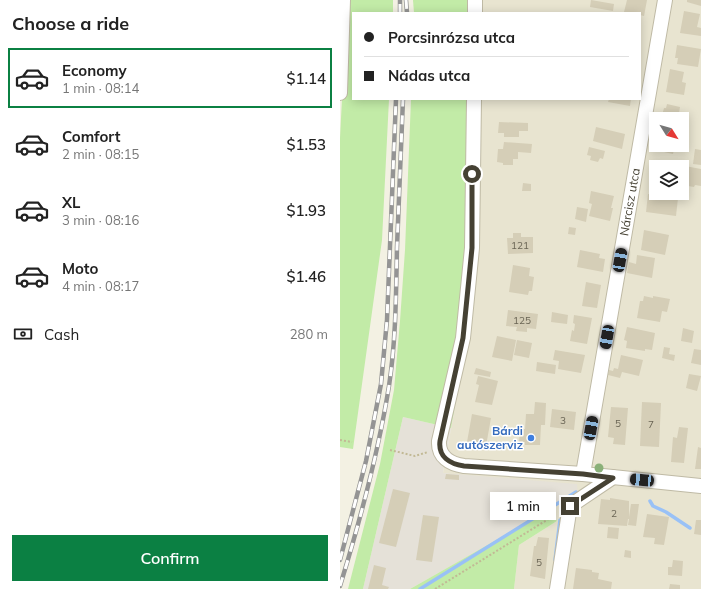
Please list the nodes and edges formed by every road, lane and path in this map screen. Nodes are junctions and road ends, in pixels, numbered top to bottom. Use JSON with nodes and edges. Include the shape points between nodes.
{"nodes":[{"id":1,"x":343,"y":0,"type":"edge"},
{"id":2,"x":475,"y":0,"type":"edge"},
{"id":3,"x":665,"y":0,"type":"edge"},
{"id":4,"x":475,"y":12,"type":"edge"},
{"id":5,"x":340,"y":93,"type":"edge"},
{"id":6,"x":474,"y":100,"type":"edge"},
{"id":7,"x":340,"y":440,"type":"edge"},
{"id":8,"x":352,"y":442,"type":"dead end"},
{"id":9,"x":390,"y":450,"type":"dead end"},
{"id":10,"x":441,"y":452,"type":"junction"},
{"id":11,"x":583,"y":474,"type":"junction"},
{"id":12,"x":613,"y":478,"type":"junction"},
{"id":13,"x":701,"y":486,"type":"edge"},
{"id":14,"x":570,"y":506,"type":"junction"},
{"id":15,"x":434,"y":589,"type":"edge"},
{"id":16,"x":557,"y":589,"type":"edge"}],
"edges":[{"from":1,"to":5,"type":"street"},
{"from":2,"to":4,"type":"street"},
{"from":3,"to":11,"type":"street","name":"Nárcisz utca"},
{"from":6,"to":10,"type":"street","via":[[472,248],[463,338],[440,441]]},
{"from":7,"to":8,"type":"path"},
{"from":9,"to":10,"type":"path","via":[[415,456]]},
{"from":10,"to":11,"type":"street","via":[[449,462],[464,466]]},
{"from":11,"to":12,"type":"street"},
{"from":12,"to":13,"type":"street"},
{"from":12,"to":14,"type":"street"},
{"from":14,"to":15,"type":"path"},
{"from":14,"to":16,"type":"street"}]}
